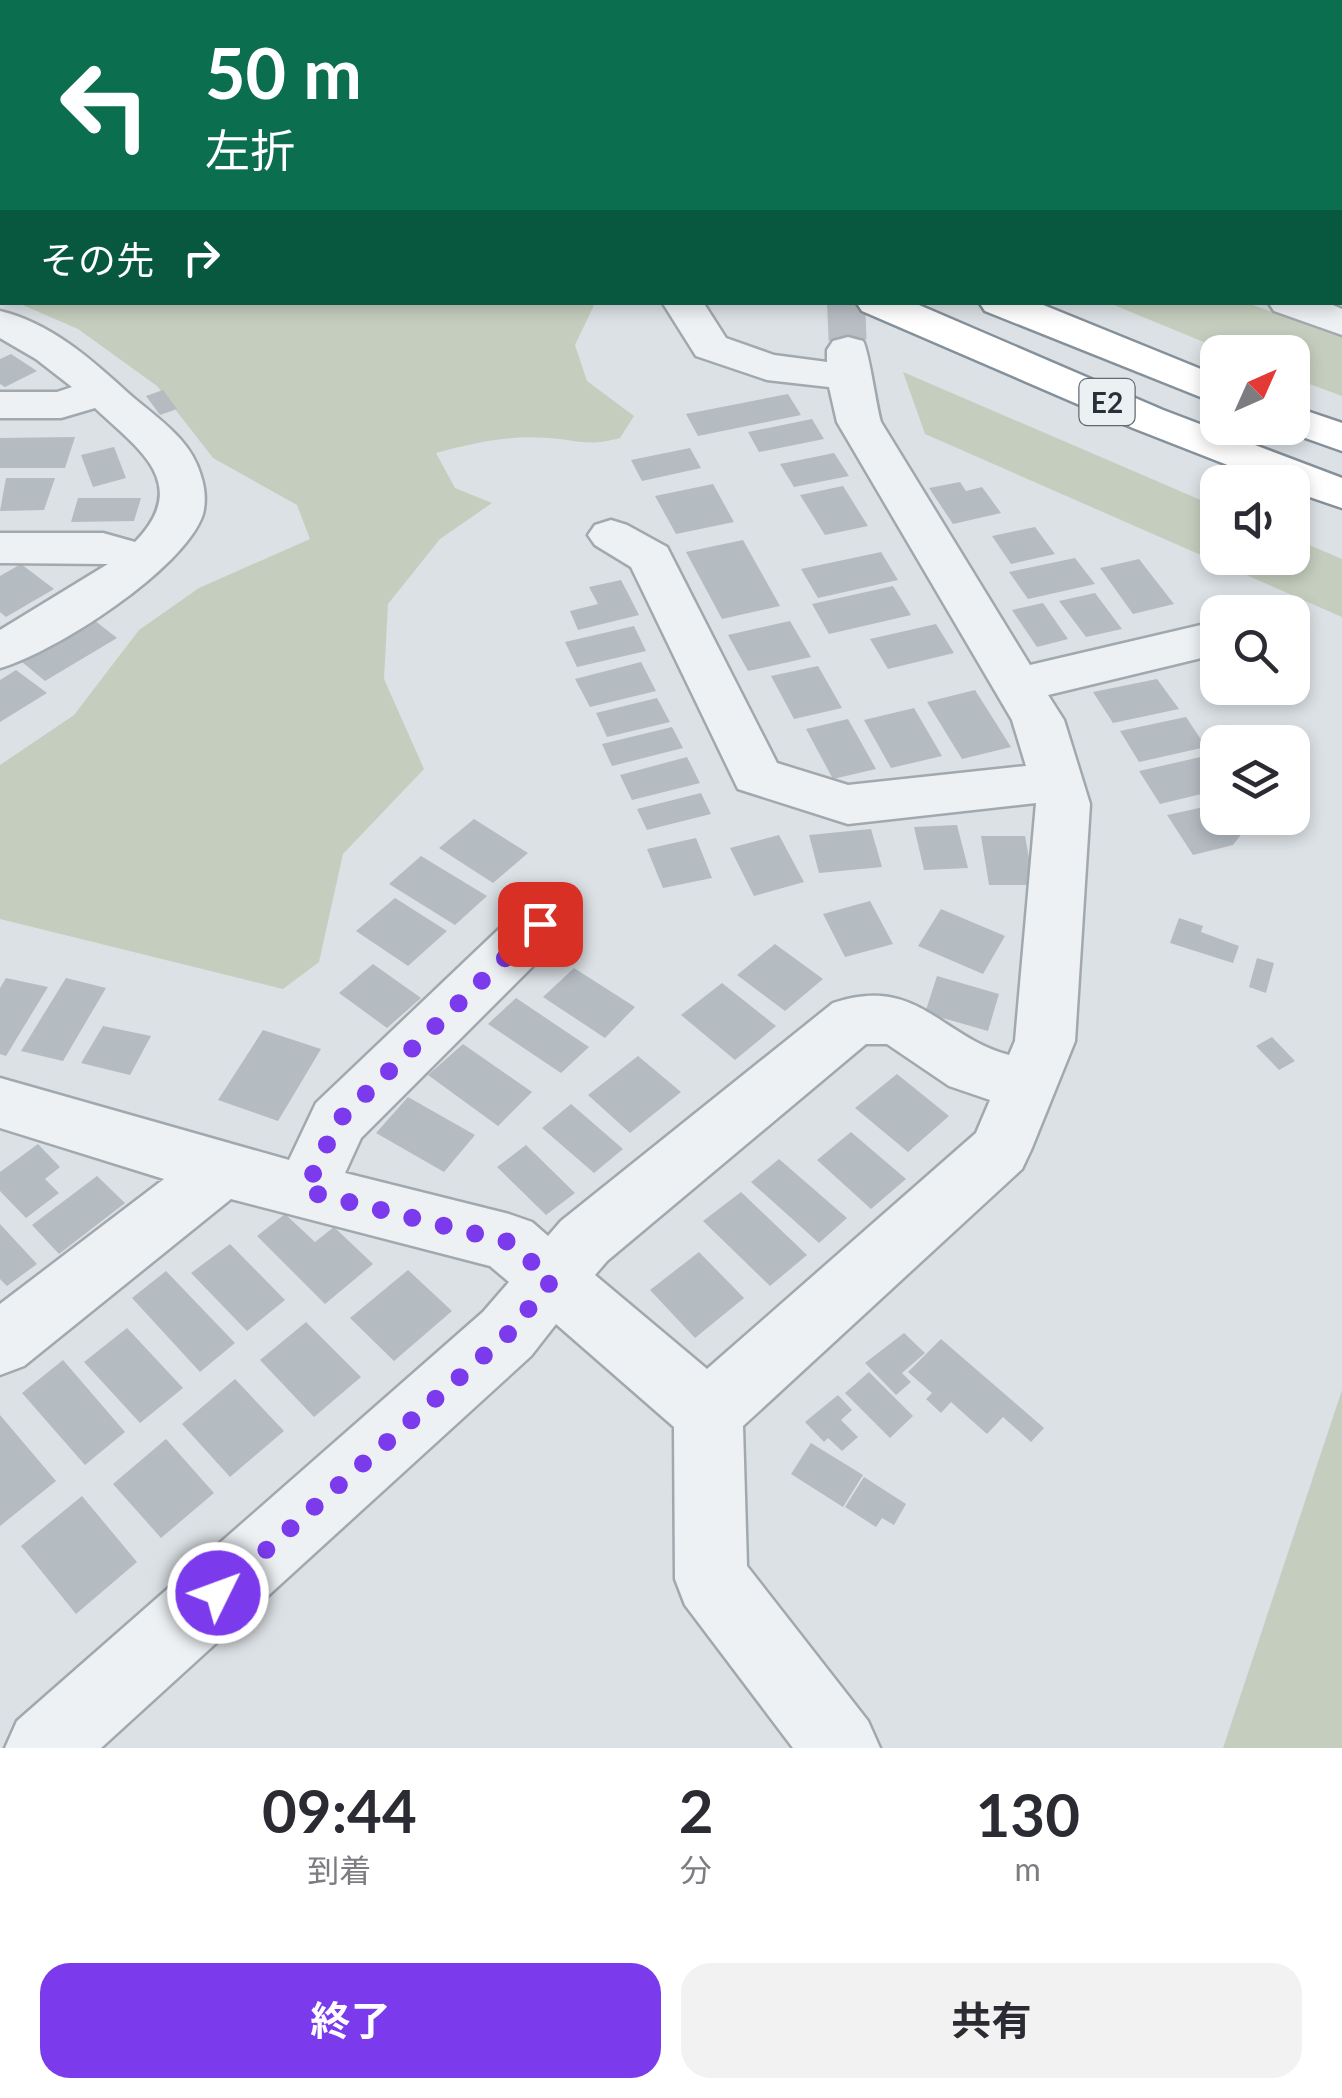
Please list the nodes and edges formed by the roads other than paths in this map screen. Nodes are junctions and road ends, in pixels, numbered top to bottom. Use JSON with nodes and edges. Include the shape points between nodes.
{"nodes":[{"id":1,"x":684,"y":305,"type":"edge"},
{"id":2,"x":883,"y":305,"type":"edge"},
{"id":3,"x":1006,"y":305,"type":"edge"},
{"id":4,"x":1296,"y":305,"type":"edge"},
{"id":5,"x":0,"y":323,"type":"edge"},
{"id":6,"x":1342,"y":323,"type":"edge"},
{"id":7,"x":1200,"y":384,"type":"edge"},
{"id":8,"x":102,"y":391,"type":"junction"},
{"id":9,"x":0,"y":405,"type":"edge"},
{"id":10,"x":1310,"y":426,"type":"edge"},
{"id":11,"x":1342,"y":438,"type":"edge"},
{"id":12,"x":1342,"y":494,"type":"edge"},
{"id":13,"x":611,"y":534,"type":"dead end"},
{"id":14,"x":0,"y":548,"type":"edge"},
{"id":15,"x":144,"y":559,"type":"junction"},
{"id":16,"x":1200,"y":641,"type":"edge"},
{"id":17,"x":0,"y":650,"type":"edge"},
{"id":18,"x":1017,"y":684,"type":"junction"},
{"id":19,"x":1056,"y":782,"type":"junction"},
{"id":20,"x":540,"y":924,"type":"dead end"},
{"id":21,"x":1027,"y":1085,"type":"junction"},
{"id":22,"x":3,"y":1109,"type":"edge"},
{"id":23,"x":222,"y":1170,"type":"junction"},
{"id":24,"x":305,"y":1191,"type":"junction"},
{"id":25,"x":552,"y":1280,"type":"junction"},
{"id":26,"x":0,"y":1344,"type":"edge"},
{"id":27,"x":708,"y":1412,"type":"junction"},
{"id":28,"x":44,"y":1748,"type":"edge"},
{"id":29,"x":841,"y":1748,"type":"edge"}],
"edges":[{"from":1,"to":18,"type":"street","via":[[712,348],[767,367],[848,363],[859,422]]},
{"from":2,"to":12,"type":"highway","number":"E2"},
{"from":3,"to":7,"type":"highway","number":"E2"},
{"from":4,"to":6,"type":"street"},
{"from":5,"to":8,"type":"street","via":[[35,336]]},
{"from":8,"to":9,"type":"street","via":[[61,405]]},
{"from":8,"to":15,"type":"street","via":[[171,456],[182,486],[178,519]]},
{"from":10,"to":11,"type":"highway"},
{"from":13,"to":19,"type":"street","via":[[650,558],[758,776],[848,805]]},
{"from":14,"to":15,"type":"street","via":[[102,548]]},
{"from":15,"to":17,"type":"street","via":[[87,602]]},
{"from":16,"to":18,"type":"street"},
{"from":18,"to":19,"type":"street","via":[[1038,720]]},
{"from":19,"to":21,"type":"street","via":[[1062,804],[1045,1040]]},
{"from":20,"to":24,"type":"street","via":[[338,1121]]},
{"from":21,"to":25,"type":"street","via":[[970,1069],[898,1021],[854,1020],[584,1241]]},
{"from":21,"to":27,"type":"street","via":[[1000,1150]]},
{"from":22,"to":23,"type":"street"},
{"from":23,"to":24,"type":"street"},
{"from":23,"to":26,"type":"street"},
{"from":24,"to":25,"type":"street","via":[[509,1242]]},
{"from":25,"to":27,"type":"street"},
{"from":25,"to":28,"type":"street","via":[[508,1334]]},
{"from":27,"to":29,"type":"street","via":[[711,1579]]}]}
